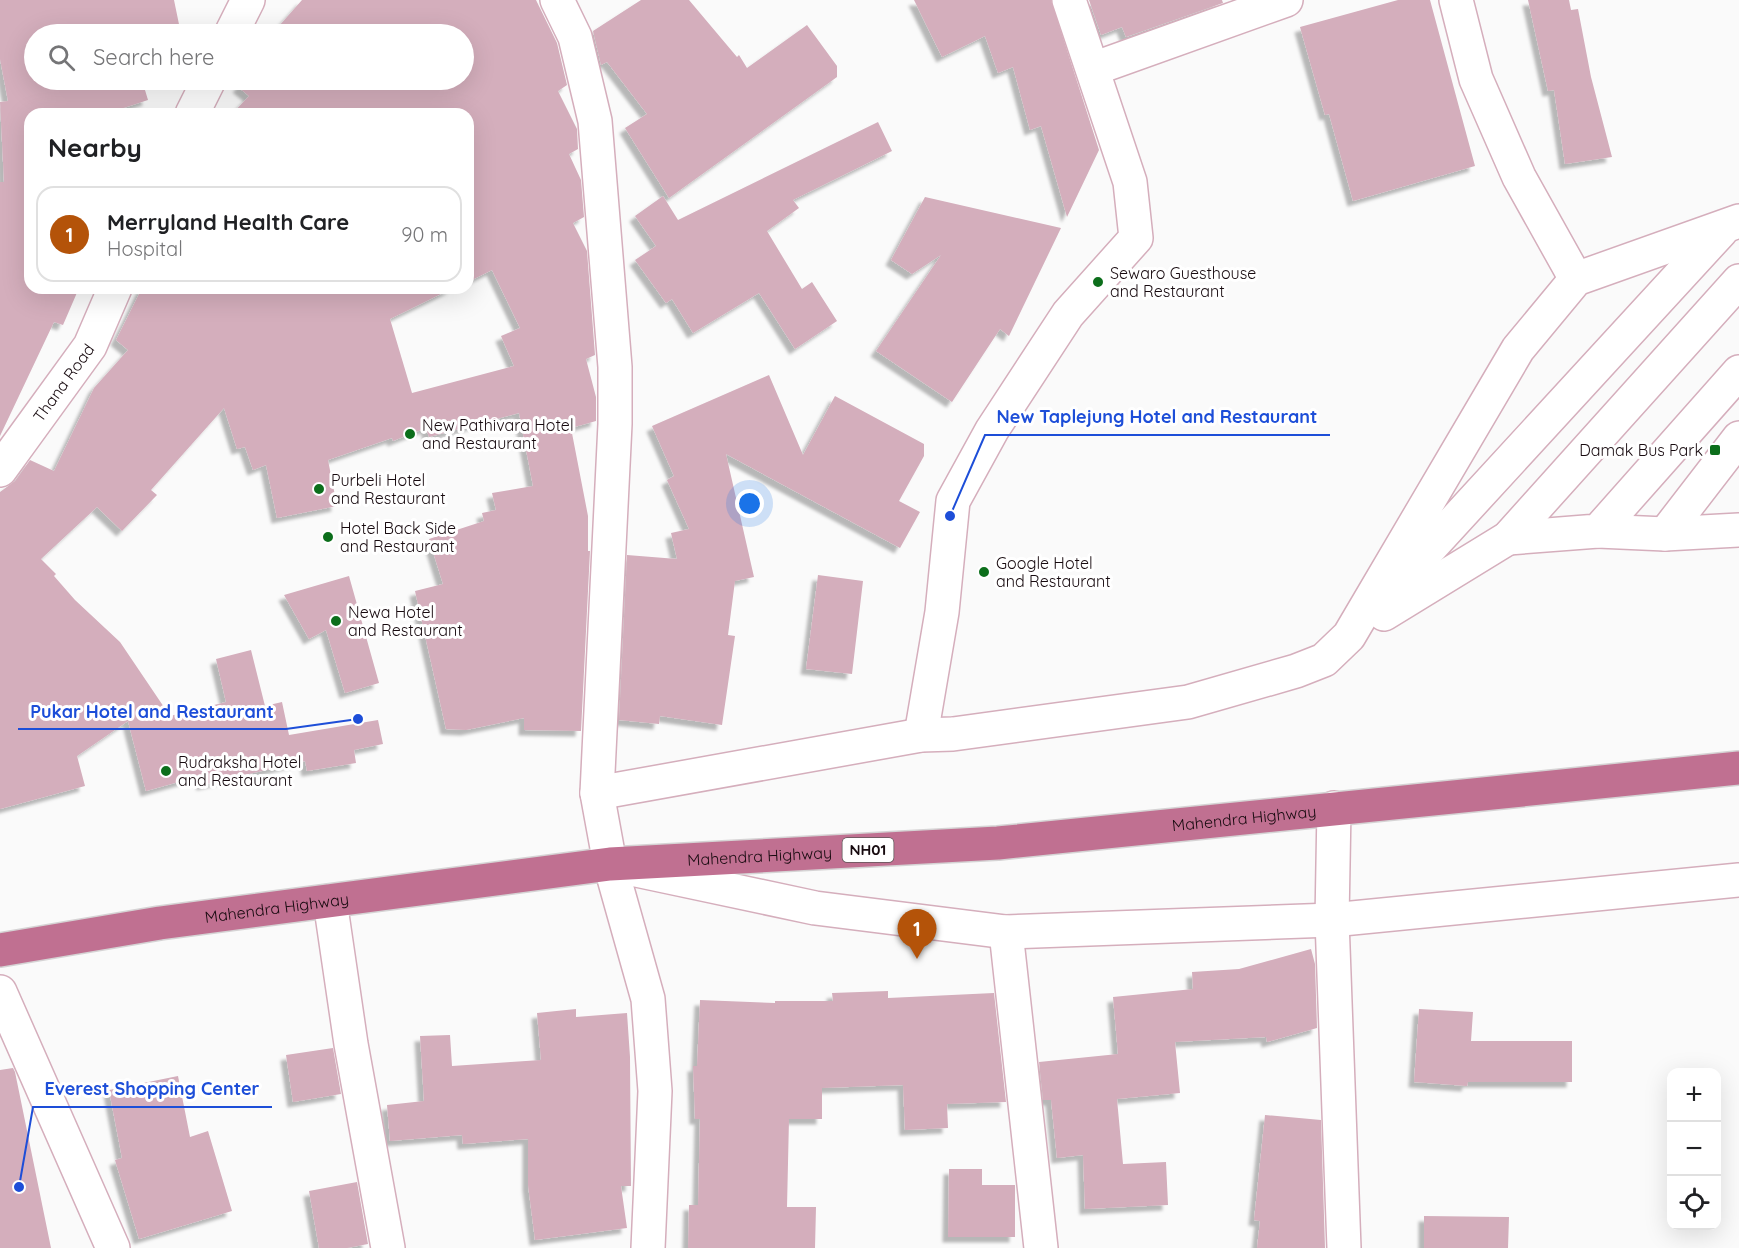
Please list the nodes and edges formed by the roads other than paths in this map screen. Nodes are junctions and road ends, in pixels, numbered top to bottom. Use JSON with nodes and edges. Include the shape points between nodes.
{"nodes":[{"id":1,"x":248,"y":0,"type":"edge"},
{"id":2,"x":557,"y":0,"type":"edge"},
{"id":3,"x":1069,"y":0,"type":"edge"},
{"id":4,"x":1286,"y":0,"type":"edge"},
{"id":5,"x":1456,"y":0,"type":"edge"},
{"id":6,"x":236,"y":24,"type":"edge"},
{"id":7,"x":1093,"y":69,"type":"junction"},
{"id":8,"x":204,"y":90,"type":"edge"},
{"id":9,"x":195,"y":108,"type":"edge"},
{"id":10,"x":1732,"y":224,"type":"edge"},
{"id":11,"x":1576,"y":279,"type":"junction"},
{"id":12,"x":1739,"y":281,"type":"edge"},
{"id":13,"x":112,"y":294,"type":"edge"},
{"id":14,"x":1739,"y":372,"type":"edge"},
{"id":15,"x":1739,"y":438,"type":"edge"},
{"id":16,"x":0,"y":470,"type":"edge"},
{"id":17,"x":1739,"y":530,"type":"edge"},
{"id":18,"x":1598,"y":531,"type":"junction"},
{"id":19,"x":1665,"y":534,"type":"junction"},
{"id":20,"x":1508,"y":538,"type":"junction"},
{"id":21,"x":1349,"y":636,"type":"junction"},
{"id":22,"x":921,"y":735,"type":"junction"},
{"id":23,"x":1739,"y":768,"type":"edge"},
{"id":24,"x":597,"y":793,"type":"junction"},
{"id":25,"x":1334,"y":808,"type":"junction"},
{"id":26,"x":610,"y":864,"type":"junction"},
{"id":27,"x":1739,"y":880,"type":"edge"},
{"id":28,"x":330,"y":901,"type":"junction"},
{"id":29,"x":1332,"y":920,"type":"junction"},
{"id":30,"x":1006,"y":932,"type":"junction"},
{"id":31,"x":0,"y":951,"type":"edge"},
{"id":32,"x":0,"y":992,"type":"edge"},
{"id":33,"x":112,"y":1248,"type":"edge"},
{"id":34,"x":388,"y":1248,"type":"edge"},
{"id":35,"x":648,"y":1248,"type":"edge"},
{"id":36,"x":1041,"y":1248,"type":"edge"},
{"id":37,"x":1344,"y":1248,"type":"edge"}],
"edges":[{"from":1,"to":6,"type":"street"},
{"from":2,"to":24,"type":"street","via":[[575,37],[595,121],[615,367]]},
{"from":3,"to":7,"type":"street"},
{"from":4,"to":7,"type":"street"},
{"from":5,"to":11,"type":"street","via":[[1476,79],[1519,177]]},
{"from":7,"to":22,"type":"street","via":[[1130,182],[1136,238],[1068,314],[992,430],[953,501],[942,612]]},
{"from":8,"to":9,"type":"street"},
{"from":10,"to":11,"type":"street"},
{"from":10,"to":21,"type":"street"},
{"from":11,"to":21,"type":"street","via":[[1518,349]]},
{"from":12,"to":20,"type":"street"},
{"from":13,"to":16,"type":"street","name":"Thana Road","via":[[90,346]]},
{"from":14,"to":18,"type":"street"},
{"from":15,"to":19,"type":"street"},
{"from":17,"to":19,"type":"street"},
{"from":18,"to":19,"type":"street"},
{"from":18,"to":20,"type":"street"},
{"from":20,"to":21,"type":"street"},
{"from":21,"to":22,"type":"street","via":[[1324,660],[1188,702]]},
{"from":22,"to":24,"type":"street"},
{"from":23,"to":25,"type":"highway","name":"Mahendra Highway","number":"NH01"},
{"from":24,"to":26,"type":"street"},
{"from":25,"to":26,"type":"highway","name":"Mahendra Highway","number":"NH01","via":[[998,843]]},
{"from":25,"to":29,"type":"street"},
{"from":26,"to":28,"type":"highway","name":"Mahendra Highway","number":"NH01"},
{"from":26,"to":30,"type":"street","via":[[814,908]]},
{"from":26,"to":35,"type":"street","via":[[648,999],[655,1091]]},
{"from":27,"to":29,"type":"street"},
{"from":28,"to":31,"type":"highway","name":"Mahendra Highway","number":"NH01","via":[[159,923]]},
{"from":28,"to":34,"type":"street"},
{"from":29,"to":30,"type":"street"},
{"from":29,"to":37,"type":"street"},
{"from":30,"to":36,"type":"street"},
{"from":32,"to":33,"type":"street"}]}
